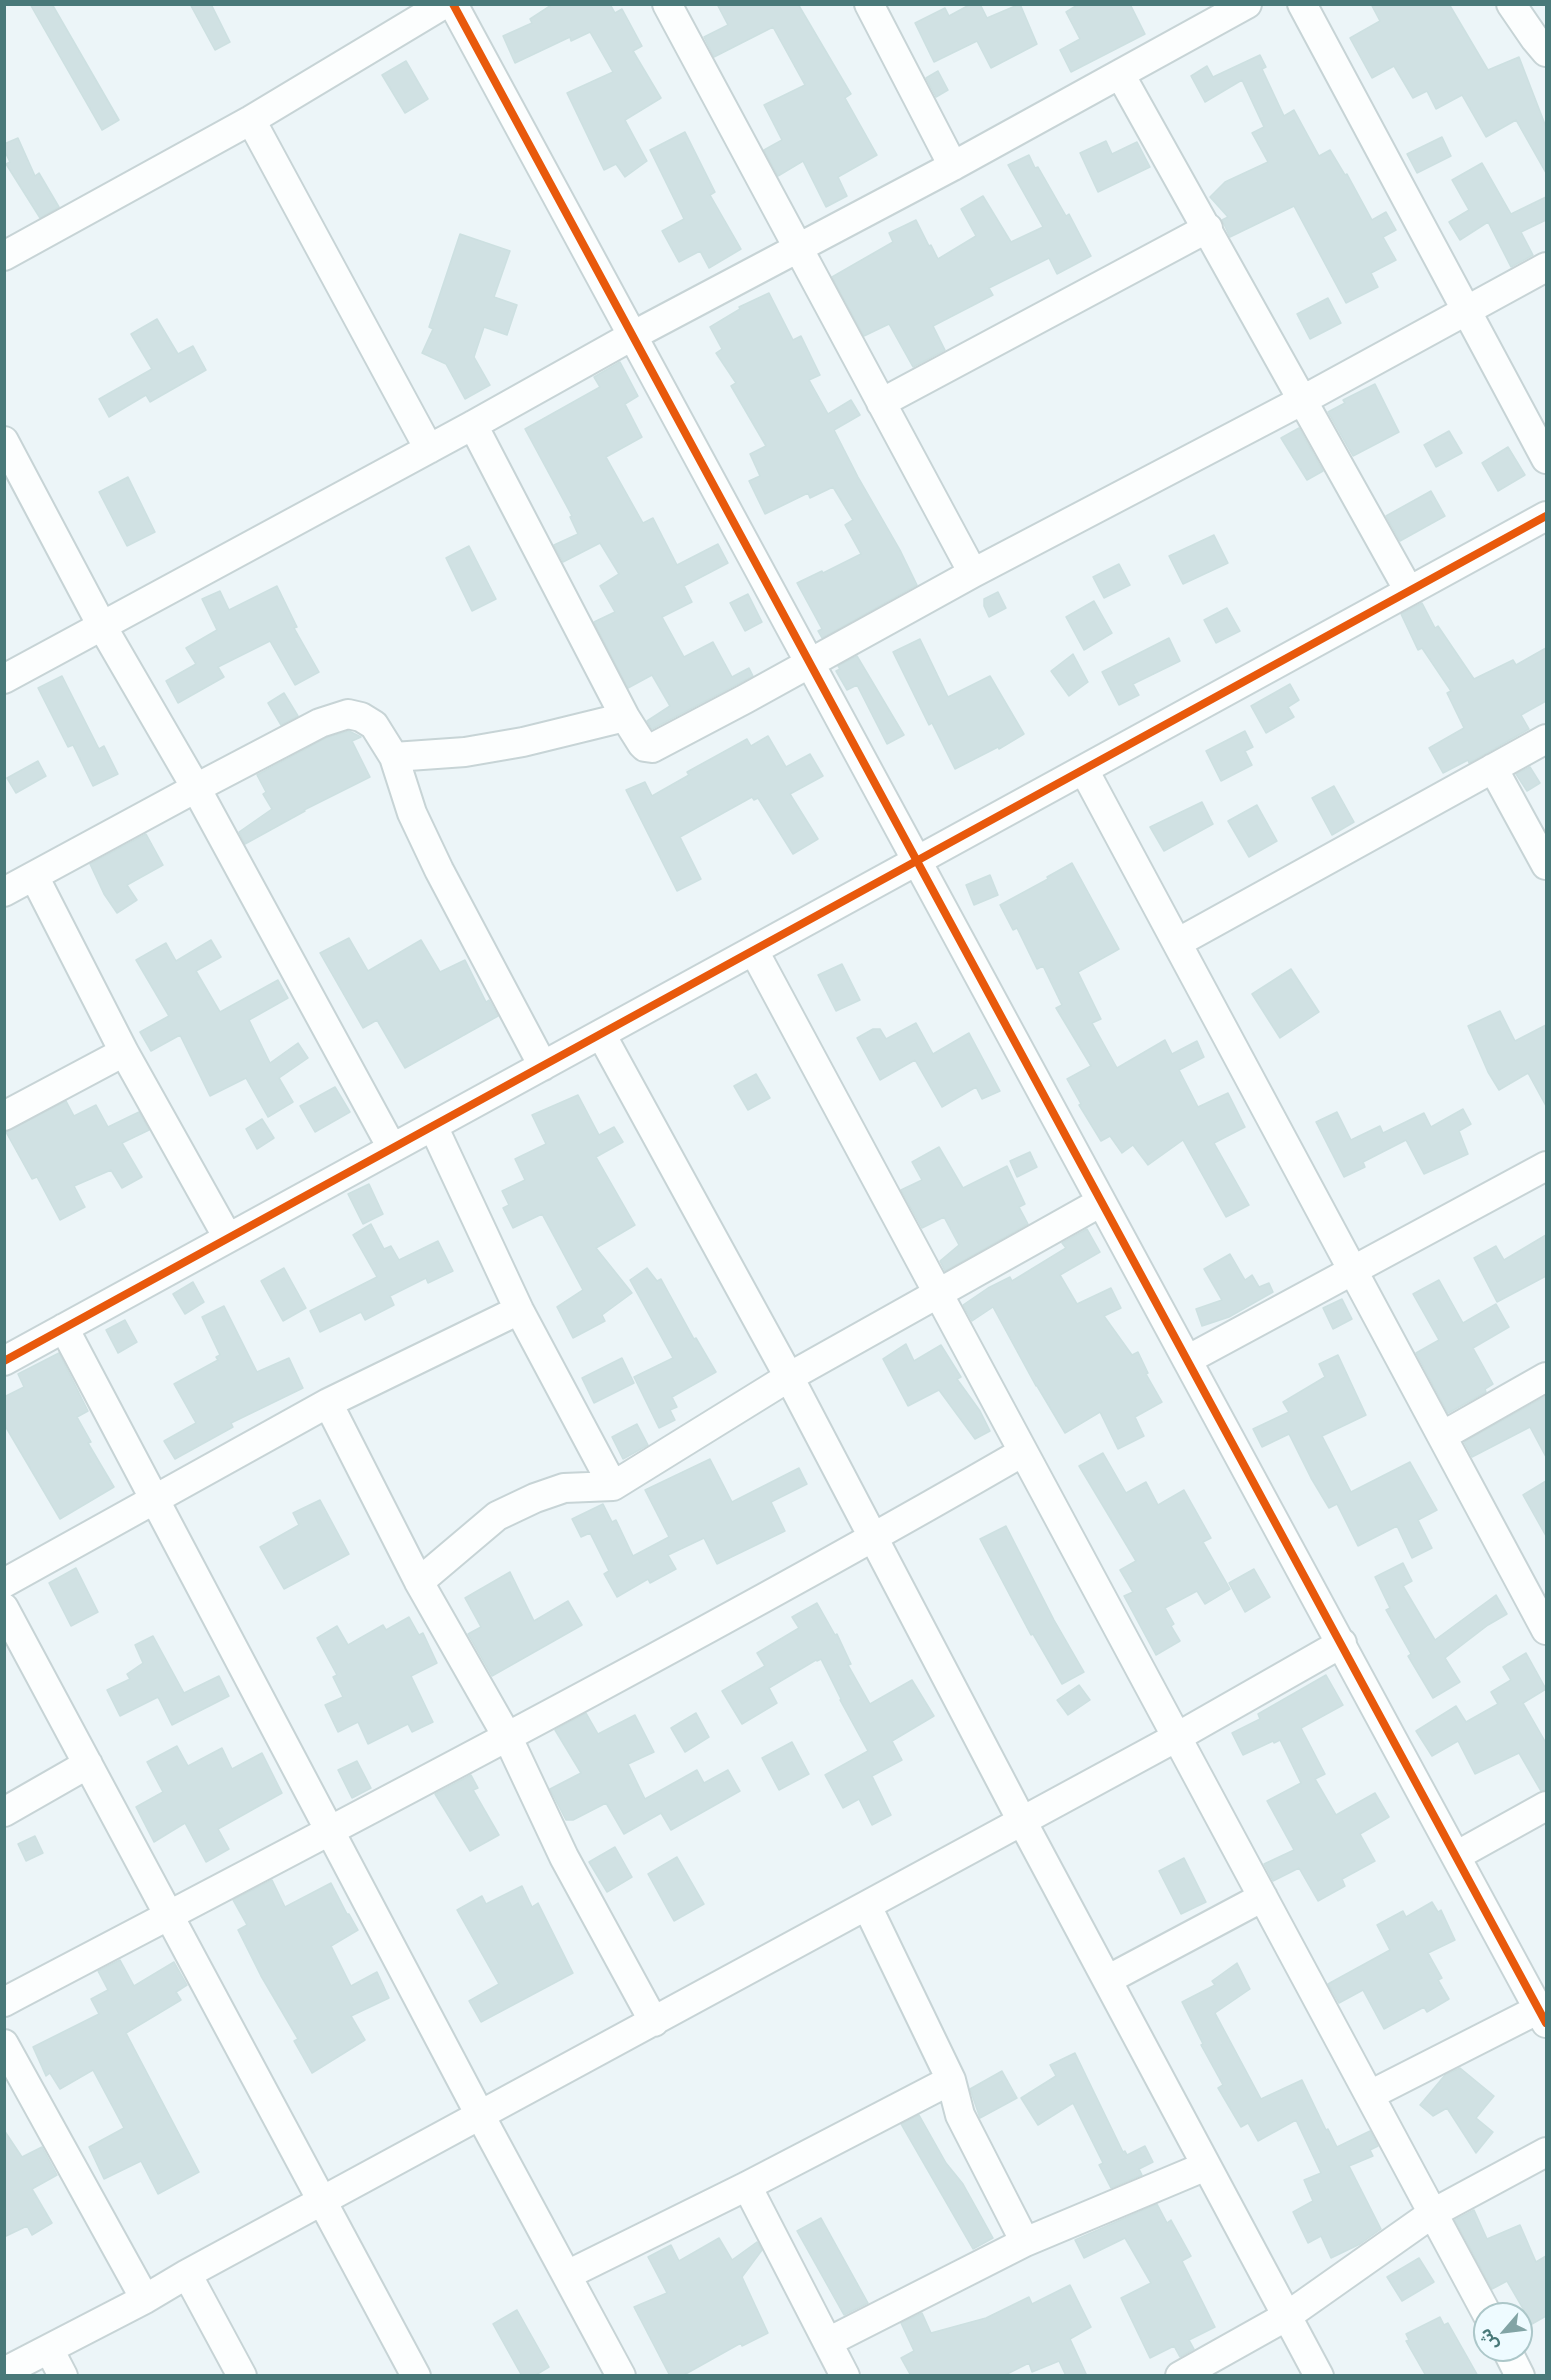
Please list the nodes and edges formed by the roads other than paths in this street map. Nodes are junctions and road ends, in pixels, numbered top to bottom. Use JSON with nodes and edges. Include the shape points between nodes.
{"nodes":[{"id":1,"x":444,"y":4,"type":"edge"},
{"id":2,"x":453,"y":4,"type":"edge"},
{"id":3,"x":667,"y":4,"type":"edge"},
{"id":4,"x":1248,"y":4,"type":"edge"},
{"id":5,"x":1302,"y":4,"type":"edge"},
{"id":6,"x":1511,"y":4,"type":"edge"},
{"id":7,"x":875,"y":7,"type":"edge"},
{"id":8,"x":1546,"y":52,"type":"edge"},
{"id":9,"x":1120,"y":74,"type":"junction"},
{"id":10,"x":251,"y":120,"type":"junction"},
{"id":11,"x":952,"y":166,"type":"junction"},
{"id":12,"x":1208,"y":228,"type":"junction"},
{"id":13,"x":798,"y":248,"type":"junction"},
{"id":14,"x":4,"y":256,"type":"edge"},
{"id":15,"x":1546,"y":267,"type":"edge"},
{"id":16,"x":1466,"y":310,"type":"junction"},
{"id":17,"x":632,"y":336,"type":"junction"},
{"id":18,"x":1301,"y":401,"type":"junction"},
{"id":19,"x":881,"y":403,"type":"junction"},
{"id":20,"x":473,"y":425,"type":"junction"},
{"id":21,"x":4,"y":441,"type":"edge"},
{"id":22,"x":429,"y":449,"type":"junction"},
{"id":23,"x":1546,"y":459,"type":"edge"},
{"id":24,"x":1546,"y":516,"type":"edge"},
{"id":25,"x":973,"y":573,"type":"junction"},
{"id":26,"x":1409,"y":591,"type":"junction"},
{"id":27,"x":102,"y":626,"type":"junction"},
{"id":28,"x":810,"y":664,"type":"junction"},
{"id":29,"x":4,"y":679,"type":"edge"},
{"id":30,"x":625,"y":717,"type":"junction"},
{"id":31,"x":1546,"y":739,"type":"edge"},
{"id":32,"x":394,"y":758,"type":"junction"},
{"id":33,"x":1493,"y":768,"type":"junction"},
{"id":34,"x":1084,"y":770,"type":"junction"},
{"id":35,"x":196,"y":788,"type":"junction"},
{"id":36,"x":917,"y":861,"type":"junction"},
{"id":37,"x":1546,"y":865,"type":"edge"},
{"id":38,"x":34,"y":876,"type":"junction"},
{"id":39,"x":4,"y":892,"type":"edge"},
{"id":40,"x":1177,"y":943,"type":"junction"},
{"id":41,"x":753,"y":951,"type":"junction"},
{"id":42,"x":601,"y":1034,"type":"junction"},
{"id":43,"x":124,"y":1052,"type":"junction"},
{"id":44,"x":543,"y":1066,"type":"junction"},
{"id":45,"x":4,"y":1116,"type":"edge"},
{"id":46,"x":433,"y":1126,"type":"junction"},
{"id":47,"x":392,"y":1148,"type":"junction"},
{"id":48,"x":1546,"y":1166,"type":"edge"},
{"id":49,"x":1101,"y":1203,"type":"junction"},
{"id":50,"x":228,"y":1238,"type":"junction"},
{"id":51,"x":1353,"y":1269,"type":"junction"},
{"id":52,"x":938,"y":1293,"type":"junction"},
{"id":53,"x":519,"y":1310,"type":"junction"},
{"id":54,"x":64,"y":1328,"type":"junction"},
{"id":55,"x":1187,"y":1360,"type":"junction"},
{"id":56,"x":4,"y":1361,"type":"edge"},
{"id":57,"x":789,"y":1377,"type":"junction"},
{"id":58,"x":1546,"y":1377,"type":"edge"},
{"id":59,"x":328,"y":1403,"type":"junction"},
{"id":60,"x":1442,"y":1436,"type":"junction"},
{"id":61,"x":1023,"y":1452,"type":"junction"},
{"id":62,"x":613,"y":1486,"type":"junction"},
{"id":63,"x":155,"y":1498,"type":"junction"},
{"id":64,"x":872,"y":1539,"type":"junction"},
{"id":65,"x":419,"y":1582,"type":"junction"},
{"id":66,"x":4,"y":1583,"type":"edge"},
{"id":67,"x":4,"y":1608,"type":"edge"},
{"id":68,"x":1546,"y":1630,"type":"edge"},
{"id":69,"x":1342,"y":1643,"type":"junction"},
{"id":70,"x":1177,"y":1737,"type":"junction"},
{"id":71,"x":508,"y":1738,"type":"junction"},
{"id":72,"x":88,"y":1764,"type":"junction"},
{"id":73,"x":1546,"y":1806,"type":"edge"},
{"id":74,"x":4,"y":1812,"type":"edge"},
{"id":75,"x":1022,"y":1821,"type":"junction"},
{"id":76,"x":330,"y":1832,"type":"junction"},
{"id":77,"x":1456,"y":1856,"type":"junction"},
{"id":78,"x":1263,"y":1897,"type":"junction"},
{"id":79,"x":867,"y":1906,"type":"junction"},
{"id":80,"x":169,"y":1915,"type":"junction"},
{"id":81,"x":1107,"y":1980,"type":"junction"},
{"id":82,"x":4,"y":2002,"type":"edge"},
{"id":83,"x":1543,"y":2016,"type":"edge"},
{"id":84,"x":654,"y":2022,"type":"junction"},
{"id":85,"x":4,"y":2044,"type":"edge"},
{"id":86,"x":951,"y":2080,"type":"junction"},
{"id":87,"x":1370,"y":2095,"type":"junction"},
{"id":88,"x":480,"y":2115,"type":"junction"},
{"id":89,"x":1546,"y":2152,"type":"edge"},
{"id":90,"x":1206,"y":2166,"type":"junction"},
{"id":91,"x":747,"y":2186,"type":"junction"},
{"id":92,"x":322,"y":2200,"type":"junction"},
{"id":93,"x":1433,"y":2213,"type":"junction"},
{"id":94,"x":1025,"y":2242,"type":"junction"},
{"id":95,"x":187,"y":2274,"type":"junction"},
{"id":96,"x":567,"y":2275,"type":"junction"},
{"id":97,"x":145,"y":2299,"type":"junction"},
{"id":98,"x":1481,"y":2302,"type":"edge"},
{"id":99,"x":1287,"y":2316,"type":"junction"},
{"id":100,"x":828,"y":2342,"type":"junction"},
{"id":101,"x":49,"y":2349,"type":"junction"},
{"id":102,"x":1513,"y":2362,"type":"edge"},
{"id":103,"x":4,"y":2372,"type":"edge"},
{"id":104,"x":63,"y":2376,"type":"edge"},
{"id":105,"x":242,"y":2376,"type":"edge"},
{"id":106,"x":416,"y":2376,"type":"edge"},
{"id":107,"x":621,"y":2376,"type":"edge"},
{"id":108,"x":845,"y":2376,"type":"edge"},
{"id":109,"x":1180,"y":2376,"type":"edge"},
{"id":110,"x":1319,"y":2376,"type":"edge"},
{"id":111,"x":1520,"y":2376,"type":"edge"}],
"edges":[{"from":1,"to":10,"type":"street"},
{"from":2,"to":17,"type":"street"},
{"from":3,"to":13,"type":"street"},
{"from":4,"to":9,"type":"street"},
{"from":5,"to":16,"type":"street"},
{"from":6,"to":8,"type":"street"},
{"from":7,"to":11,"type":"street"},
{"from":9,"to":11,"type":"street"},
{"from":9,"to":12,"type":"street"},
{"from":10,"to":14,"type":"street"},
{"from":10,"to":22,"type":"street"},
{"from":11,"to":13,"type":"street"},
{"from":12,"to":18,"type":"street"},
{"from":12,"to":19,"type":"street"},
{"from":13,"to":17,"type":"street"},
{"from":13,"to":19,"type":"street"},
{"from":15,"to":16,"type":"street"},
{"from":16,"to":18,"type":"street"},
{"from":16,"to":23,"type":"street"},
{"from":17,"to":20,"type":"street"},
{"from":17,"to":28,"type":"street"},
{"from":18,"to":25,"type":"street"},
{"from":18,"to":26,"type":"street"},
{"from":19,"to":25,"type":"street"},
{"from":20,"to":22,"type":"street"},
{"from":20,"to":30,"type":"street"},
{"from":21,"to":27,"type":"street"},
{"from":22,"to":27,"type":"street"},
{"from":24,"to":26,"type":"street"},
{"from":25,"to":28,"type":"street"},
{"from":26,"to":34,"type":"street"},
{"from":27,"to":29,"type":"street"},
{"from":27,"to":35,"type":"street"},
{"from":28,"to":30,"type":"street","via":[[652,748],[642,744]]},
{"from":28,"to":36,"type":"street"},
{"from":30,"to":32,"type":"street","via":[[523,742]]},
{"from":31,"to":33,"type":"street"},
{"from":32,"to":35,"type":"street","via":[[374,725],[348,714],[320,723]]},
{"from":32,"to":44,"type":"street","via":[[412,813],[439,870]]},
{"from":33,"to":37,"type":"street"},
{"from":33,"to":40,"type":"street"},
{"from":34,"to":36,"type":"street"},
{"from":34,"to":40,"type":"street"},
{"from":35,"to":38,"type":"street"},
{"from":35,"to":47,"type":"street"},
{"from":36,"to":41,"type":"street"},
{"from":36,"to":49,"type":"street"},
{"from":38,"to":39,"type":"street"},
{"from":38,"to":43,"type":"street"},
{"from":40,"to":51,"type":"street"},
{"from":41,"to":42,"type":"street"},
{"from":41,"to":52,"type":"street"},
{"from":42,"to":44,"type":"street"},
{"from":42,"to":57,"type":"street"},
{"from":43,"to":45,"type":"street"},
{"from":43,"to":50,"type":"street"},
{"from":44,"to":46,"type":"street"},
{"from":46,"to":47,"type":"street"},
{"from":46,"to":53,"type":"street"},
{"from":47,"to":50,"type":"street"},
{"from":48,"to":51,"type":"street"},
{"from":49,"to":52,"type":"street"},
{"from":49,"to":55,"type":"street"},
{"from":50,"to":54,"type":"street"},
{"from":51,"to":55,"type":"street"},
{"from":51,"to":60,"type":"street"},
{"from":52,"to":57,"type":"street"},
{"from":52,"to":61,"type":"street"},
{"from":53,"to":59,"type":"street"},
{"from":53,"to":62,"type":"street"},
{"from":54,"to":56,"type":"street"},
{"from":54,"to":63,"type":"street"},
{"from":55,"to":69,"type":"street"},
{"from":57,"to":62,"type":"street"},
{"from":57,"to":64,"type":"street"},
{"from":58,"to":60,"type":"street"},
{"from":59,"to":63,"type":"street"},
{"from":59,"to":65,"type":"street"},
{"from":60,"to":68,"type":"street"},
{"from":61,"to":64,"type":"street"},
{"from":61,"to":70,"type":"street"},
{"from":62,"to":65,"type":"street","via":[[564,1488],[497,1516]]},
{"from":63,"to":66,"type":"street"},
{"from":63,"to":76,"type":"street"},
{"from":64,"to":71,"type":"street"},
{"from":64,"to":75,"type":"street"},
{"from":65,"to":71,"type":"street"},
{"from":67,"to":72,"type":"street"},
{"from":69,"to":70,"type":"street"},
{"from":69,"to":77,"type":"street"},
{"from":70,"to":75,"type":"street"},
{"from":70,"to":78,"type":"street"},
{"from":71,"to":76,"type":"street"},
{"from":71,"to":84,"type":"street","via":[[564,1857]]},
{"from":72,"to":74,"type":"street"},
{"from":72,"to":80,"type":"street"},
{"from":73,"to":77,"type":"street"},
{"from":75,"to":79,"type":"street"},
{"from":75,"to":81,"type":"street"},
{"from":76,"to":80,"type":"street"},
{"from":76,"to":88,"type":"street"},
{"from":77,"to":83,"type":"street"},
{"from":78,"to":81,"type":"street"},
{"from":78,"to":87,"type":"street"},
{"from":79,"to":84,"type":"street"},
{"from":79,"to":86,"type":"street"},
{"from":80,"to":82,"type":"street"},
{"from":80,"to":92,"type":"street"},
{"from":81,"to":90,"type":"street"},
{"from":83,"to":87,"type":"street"},
{"from":84,"to":88,"type":"street"},
{"from":85,"to":97,"type":"street"},
{"from":86,"to":91,"type":"street"},
{"from":86,"to":94,"type":"street","via":[[960,2115]]},
{"from":87,"to":93,"type":"street"},
{"from":88,"to":92,"type":"street"},
{"from":88,"to":96,"type":"street"},
{"from":89,"to":93,"type":"street"},
{"from":90,"to":94,"type":"street"},
{"from":90,"to":99,"type":"street"},
{"from":91,"to":96,"type":"street"},
{"from":91,"to":100,"type":"street"},
{"from":92,"to":95,"type":"street"},
{"from":92,"to":106,"type":"street"},
{"from":93,"to":98,"type":"street"},
{"from":93,"to":99,"type":"street"},
{"from":94,"to":100,"type":"street"},
{"from":95,"to":97,"type":"street"},
{"from":95,"to":105,"type":"street"},
{"from":96,"to":107,"type":"street"},
{"from":97,"to":101,"type":"street"},
{"from":99,"to":109,"type":"street"},
{"from":99,"to":110,"type":"street"},
{"from":100,"to":108,"type":"street"},
{"from":101,"to":103,"type":"street"},
{"from":101,"to":104,"type":"street"},
{"from":102,"to":111,"type":"street"}]}
